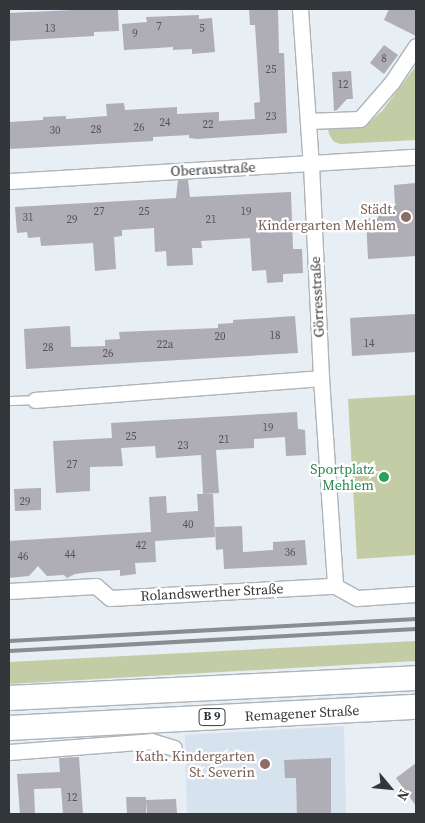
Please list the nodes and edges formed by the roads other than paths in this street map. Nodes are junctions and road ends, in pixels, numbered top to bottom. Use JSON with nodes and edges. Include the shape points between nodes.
{"nodes":[{"id":1,"x":300,"y":9,"type":"edge"},
{"id":2,"x":416,"y":46,"type":"edge"},
{"id":3,"x":308,"y":121,"type":"junction"},
{"id":4,"x":416,"y":157,"type":"edge"},
{"id":5,"x":311,"y":165,"type":"junction"},
{"id":6,"x":9,"y":181,"type":"edge"},
{"id":7,"x":321,"y":378,"type":"junction"},
{"id":8,"x":35,"y":400,"type":"joint"},
{"id":9,"x":9,"y":401,"type":"edge"},
{"id":10,"x":335,"y":586,"type":"junction"},
{"id":11,"x":9,"y":591,"type":"edge"},
{"id":12,"x":416,"y":594,"type":"edge"},
{"id":13,"x":416,"y":678,"type":"edge"},
{"id":14,"x":9,"y":698,"type":"edge"},
{"id":15,"x":416,"y":706,"type":"edge"},
{"id":16,"x":9,"y":728,"type":"edge"},
{"id":17,"x":174,"y":748,"type":"dead end"},
{"id":18,"x":9,"y":752,"type":"edge"}],
"edges":[{"from":1,"to":3,"type":"street","name":"Görresstraße"},
{"from":2,"to":3,"type":"street","via":[[392,82],[360,118]]},
{"from":3,"to":5,"type":"street","name":"Görresstraße"},
{"from":4,"to":5,"type":"street","name":"Oberaustraße"},
{"from":5,"to":6,"type":"street","name":"Oberaustraße"},
{"from":5,"to":7,"type":"street","name":"Görresstraße"},
{"from":7,"to":8,"type":"street"},
{"from":7,"to":10,"type":"street","name":"Görresstraße"},
{"from":8,"to":9,"type":"lane"},
{"from":10,"to":11,"type":"street","name":"Rolandswerther Straße","via":[[110,598],[96,586]]},
{"from":10,"to":12,"type":"street","via":[[357,598]]},
{"from":13,"to":14,"type":"main road","name":"Remagener Straße","number":"B 9"},
{"from":15,"to":16,"type":"main road","name":"Remagener Straße","number":"B 9"},
{"from":17,"to":18,"type":"street","via":[[151,741]]}]}
